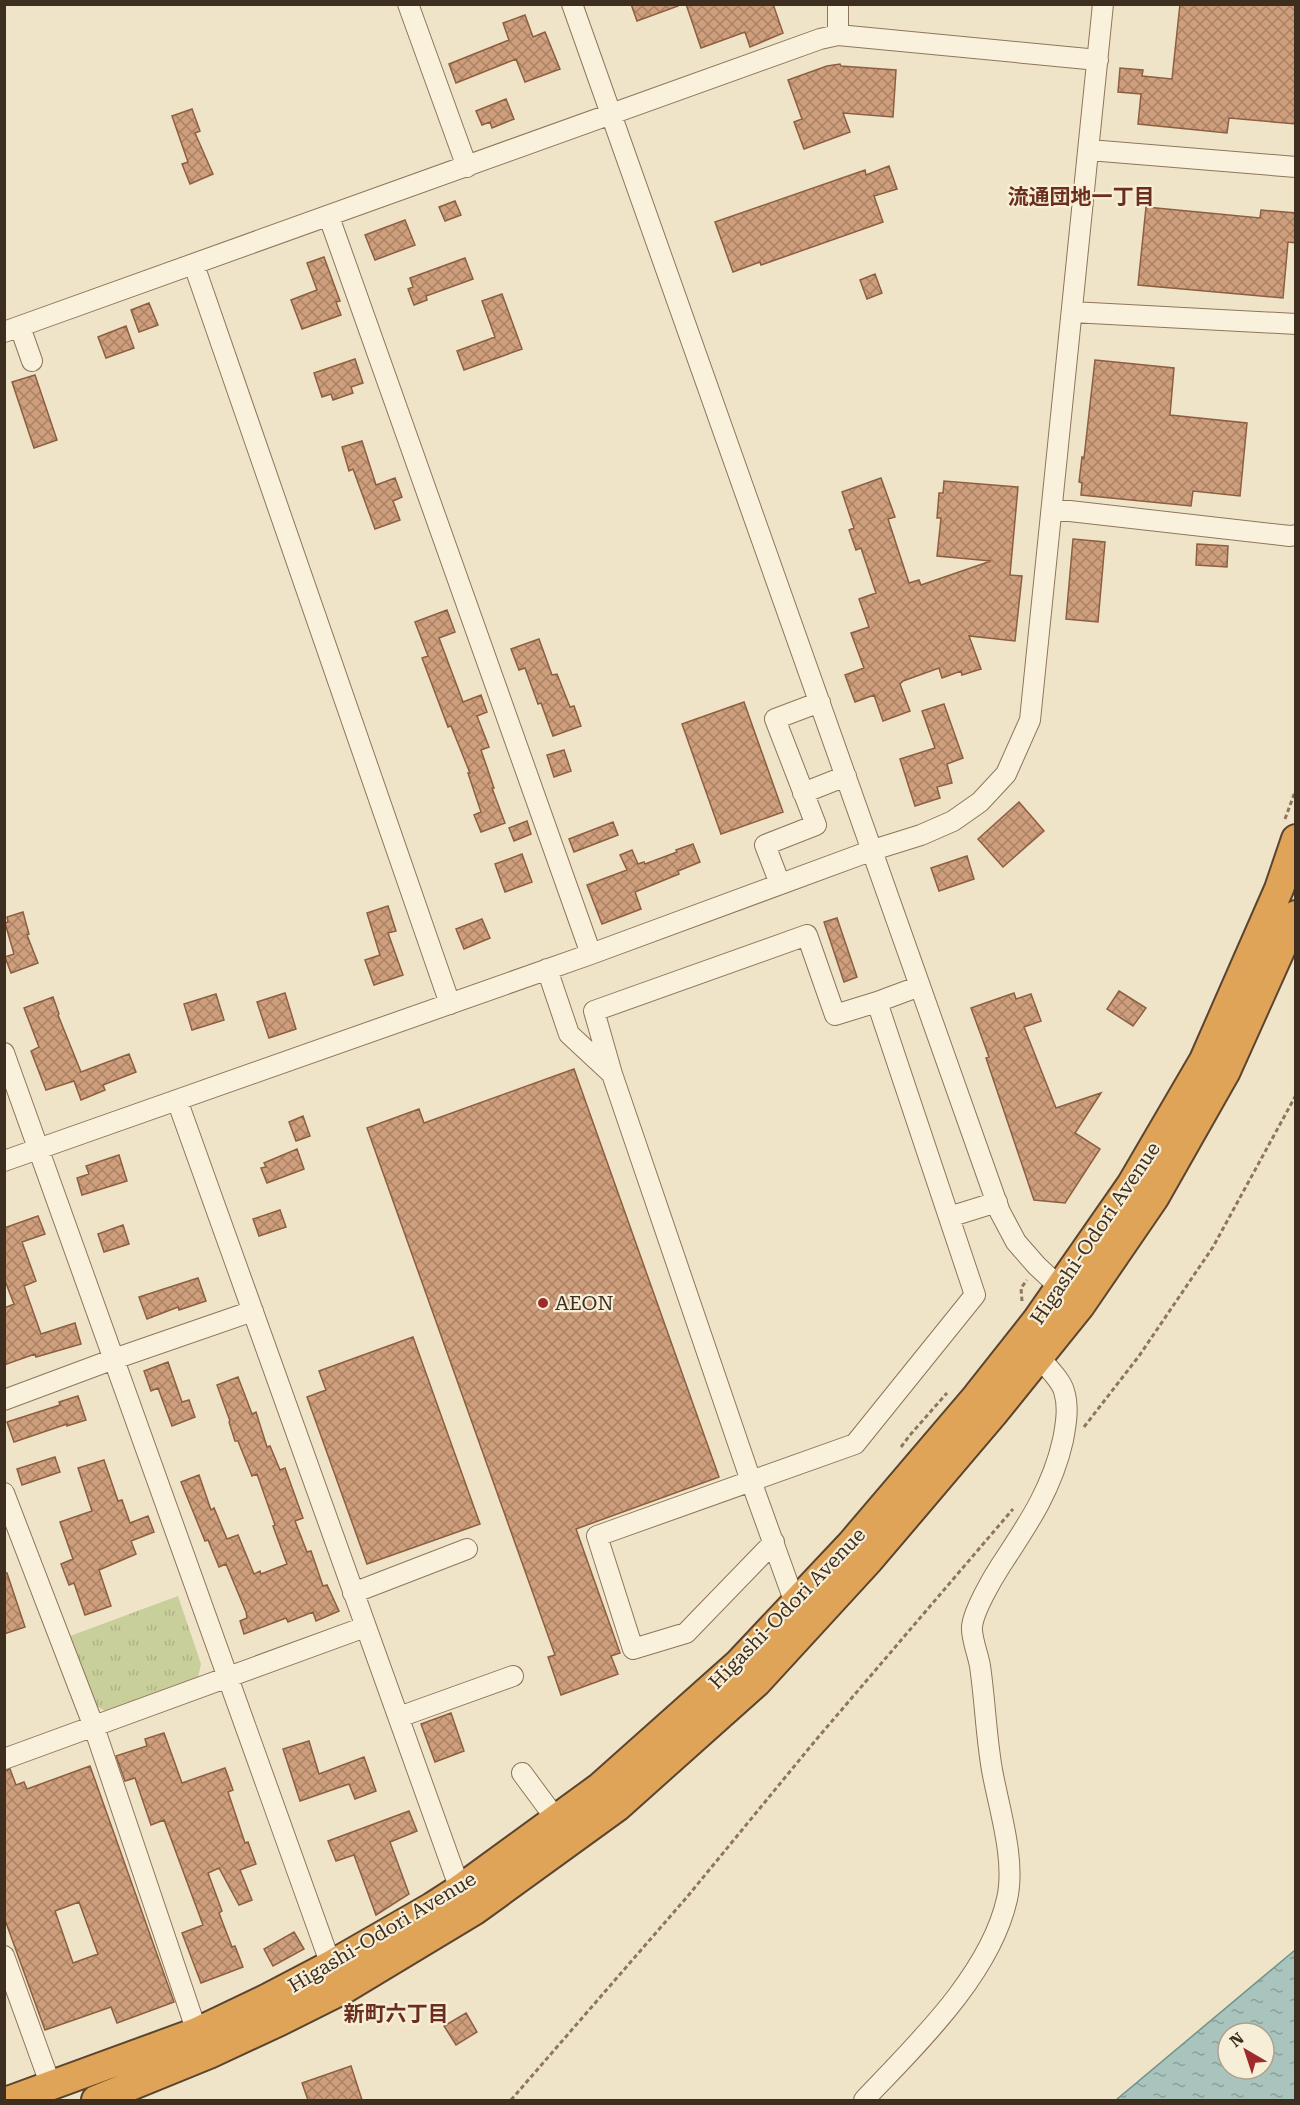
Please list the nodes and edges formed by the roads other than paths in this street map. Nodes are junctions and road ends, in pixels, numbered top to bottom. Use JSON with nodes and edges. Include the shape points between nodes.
{"nodes":[{"id":1,"x":408,"y":4,"type":"edge"},
{"id":2,"x":572,"y":4,"type":"edge"},
{"id":3,"x":838,"y":4,"type":"edge"},
{"id":4,"x":1103,"y":4,"type":"edge"},
{"id":5,"x":838,"y":35,"type":"junction"},
{"id":6,"x":1098,"y":60,"type":"junction"},
{"id":7,"x":611,"y":115,"type":"junction"},
{"id":8,"x":1089,"y":150,"type":"junction"},
{"id":9,"x":467,"y":167,"type":"junction"},
{"id":10,"x":1296,"y":167,"type":"edge"},
{"id":11,"x":329,"y":217,"type":"junction"},
{"id":12,"x":194,"y":265,"type":"junction"},
{"id":13,"x":1072,"y":312,"type":"junction"},
{"id":14,"x":1296,"y":324,"type":"edge"},
{"id":15,"x":12,"y":330,"type":"edge"},
{"id":16,"x":32,"y":361,"type":"dead end"},
{"id":17,"x":1052,"y":509,"type":"junction"},
{"id":18,"x":1296,"y":535,"type":"edge"},
{"id":19,"x":820,"y":702,"type":"junction"},
{"id":20,"x":846,"y":776,"type":"junction"},
{"id":21,"x":803,"y":793,"type":"junction"},
{"id":22,"x":1296,"y":839,"type":"edge"},
{"id":23,"x":873,"y":850,"type":"junction"},
{"id":24,"x":780,"y":885,"type":"junction"},
{"id":25,"x":1296,"y":915,"type":"edge"},
{"id":26,"x":591,"y":954,"type":"junction"},
{"id":27,"x":547,"y":969,"type":"junction"},
{"id":28,"x":920,"y":986,"type":"junction"},
{"id":29,"x":877,"y":1002,"type":"junction"},
{"id":30,"x":450,"y":1004,"type":"junction"},
{"id":31,"x":4,"y":1053,"type":"edge"},
{"id":32,"x":612,"y":1074,"type":"junction"},
{"id":33,"x":177,"y":1100,"type":"junction"},
{"id":34,"x":39,"y":1149,"type":"junction"},
{"id":35,"x":4,"y":1161,"type":"edge"},
{"id":36,"x":997,"y":1202,"type":"junction"},
{"id":37,"x":950,"y":1217,"type":"junction"},
{"id":38,"x":1070,"y":1297,"type":"junction"},
{"id":39,"x":253,"y":1311,"type":"junction"},
{"id":40,"x":1040,"y":1358,"type":"junction"},
{"id":41,"x":114,"y":1359,"type":"junction"},
{"id":42,"x":4,"y":1400,"type":"edge"},
{"id":43,"x":752,"y":1481,"type":"junction"},
{"id":44,"x":4,"y":1493,"type":"edge"},
{"id":45,"x":774,"y":1542,"type":"junction"},
{"id":46,"x":467,"y":1549,"type":"dead end"},
{"id":47,"x":352,"y":1593,"type":"junction"},
{"id":48,"x":795,"y":1603,"type":"junction"},
{"id":49,"x":365,"y":1628,"type":"junction"},
{"id":50,"x":513,"y":1676,"type":"dead end"},
{"id":51,"x":228,"y":1679,"type":"junction"},
{"id":52,"x":399,"y":1717,"type":"junction"},
{"id":53,"x":94,"y":1727,"type":"junction"},
{"id":54,"x":4,"y":1760,"type":"edge"},
{"id":55,"x":522,"y":1773,"type":"dead end"},
{"id":56,"x":556,"y":1819,"type":"junction"},
{"id":57,"x":467,"y":1900,"type":"junction"},
{"id":58,"x":4,"y":1956,"type":"edge"},
{"id":59,"x":337,"y":1977,"type":"junction"},
{"id":60,"x":203,"y":2043,"type":"junction"},
{"id":61,"x":51,"y":2086,"type":"junction"},
{"id":62,"x":11,"y":2100,"type":"edge"},
{"id":63,"x":96,"y":2100,"type":"edge"},
{"id":64,"x":864,"y":2100,"type":"edge"}],
"edges":[{"from":1,"to":9,"type":"street"},
{"from":2,"to":7,"type":"street"},
{"from":3,"to":5,"type":"street"},
{"from":4,"to":6,"type":"street"},
{"from":5,"to":6,"type":"street"},
{"from":5,"to":7,"type":"street"},
{"from":6,"to":8,"type":"street"},
{"from":7,"to":9,"type":"street"},
{"from":7,"to":19,"type":"street"},
{"from":8,"to":10,"type":"street"},
{"from":8,"to":13,"type":"street"},
{"from":9,"to":11,"type":"street"},
{"from":11,"to":12,"type":"street"},
{"from":11,"to":26,"type":"street"},
{"from":12,"to":15,"type":"street"},
{"from":12,"to":30,"type":"street"},
{"from":13,"to":14,"type":"street"},
{"from":13,"to":17,"type":"street"},
{"from":15,"to":16,"type":"street"},
{"from":17,"to":18,"type":"street"},
{"from":17,"to":23,"type":"street","via":[[1030,720],[1006,774],[980,802],[953,821]]},
{"from":19,"to":20,"type":"street"},
{"from":19,"to":21,"type":"street","via":[[775,719]]},
{"from":20,"to":21,"type":"street"},
{"from":20,"to":23,"type":"street"},
{"from":21,"to":24,"type":"street","via":[[816,825],[765,845]]},
{"from":22,"to":38,"type":"highway","name":"Higashi-Odori Avenue","via":[[1279,889],[1204,1060]]},
{"from":23,"to":24,"type":"street"},
{"from":23,"to":28,"type":"street"},
{"from":24,"to":26,"type":"street"},
{"from":25,"to":38,"type":"highway","name":"Higashi-Odori Avenue","via":[[1226,1071],[1154,1198]]},
{"from":26,"to":27,"type":"street"},
{"from":27,"to":30,"type":"street"},
{"from":27,"to":32,"type":"street","via":[[569,1034]]},
{"from":28,"to":29,"type":"street"},
{"from":28,"to":36,"type":"street"},
{"from":29,"to":32,"type":"street","via":[[835,1015],[807,935],[594,1011]]},
{"from":29,"to":37,"type":"street"},
{"from":30,"to":33,"type":"street"},
{"from":31,"to":34,"type":"street"},
{"from":32,"to":43,"type":"street"},
{"from":33,"to":34,"type":"street"},
{"from":33,"to":39,"type":"street"},
{"from":34,"to":35,"type":"street"},
{"from":34,"to":41,"type":"street"},
{"from":36,"to":37,"type":"street"},
{"from":36,"to":38,"type":"street","via":[[1016,1242]]},
{"from":37,"to":43,"type":"street","via":[[975,1295],[855,1444]]},
{"from":38,"to":40,"type":"highway","name":"Higashi-Odori Avenue"},
{"from":38,"to":48,"type":"highway","name":"Higashi-Odori Avenue"},
{"from":39,"to":41,"type":"street"},
{"from":39,"to":47,"type":"street"},
{"from":40,"to":57,"type":"highway","name":"Higashi-Odori Avenue","via":[[869,1560],[757,1682],[617,1807]]},
{"from":40,"to":64,"type":"street","via":[[1064,1389],[1067,1420],[1059,1459],[1038,1507],[987,1587],[972,1626],[1009,1865],[1008,1899],[987,1954],[928,2031]]},
{"from":41,"to":42,"type":"street"},
{"from":41,"to":51,"type":"street"},
{"from":43,"to":45,"type":"street"},
{"from":43,"to":45,"type":"street","via":[[597,1536],[633,1649],[686,1633]]},
{"from":44,"to":53,"type":"street"},
{"from":45,"to":48,"type":"street"},
{"from":46,"to":47,"type":"street"},
{"from":47,"to":49,"type":"street"},
{"from":48,"to":56,"type":"highway","name":"Higashi-Odori Avenue","via":[[738,1664],[600,1787]]},
{"from":49,"to":51,"type":"street"},
{"from":49,"to":52,"type":"street"},
{"from":50,"to":52,"type":"street"},
{"from":51,"to":53,"type":"street"},
{"from":51,"to":59,"type":"street"},
{"from":52,"to":57,"type":"street"},
{"from":53,"to":54,"type":"street"},
{"from":53,"to":60,"type":"street"},
{"from":55,"to":56,"type":"street"},
{"from":56,"to":57,"type":"highway","name":"Higashi-Odori Avenue"},
{"from":57,"to":59,"type":"highway","name":"Higashi-Odori Avenue"},
{"from":58,"to":61,"type":"street"},
{"from":59,"to":60,"type":"highway","name":"Higashi-Odori Avenue"},
{"from":60,"to":61,"type":"highway","name":"Higashi-Odori Avenue"},
{"from":60,"to":63,"type":"highway","name":"Higashi-Odori Avenue"},
{"from":61,"to":62,"type":"highway","name":"Higashi-Odori Avenue"}]}
